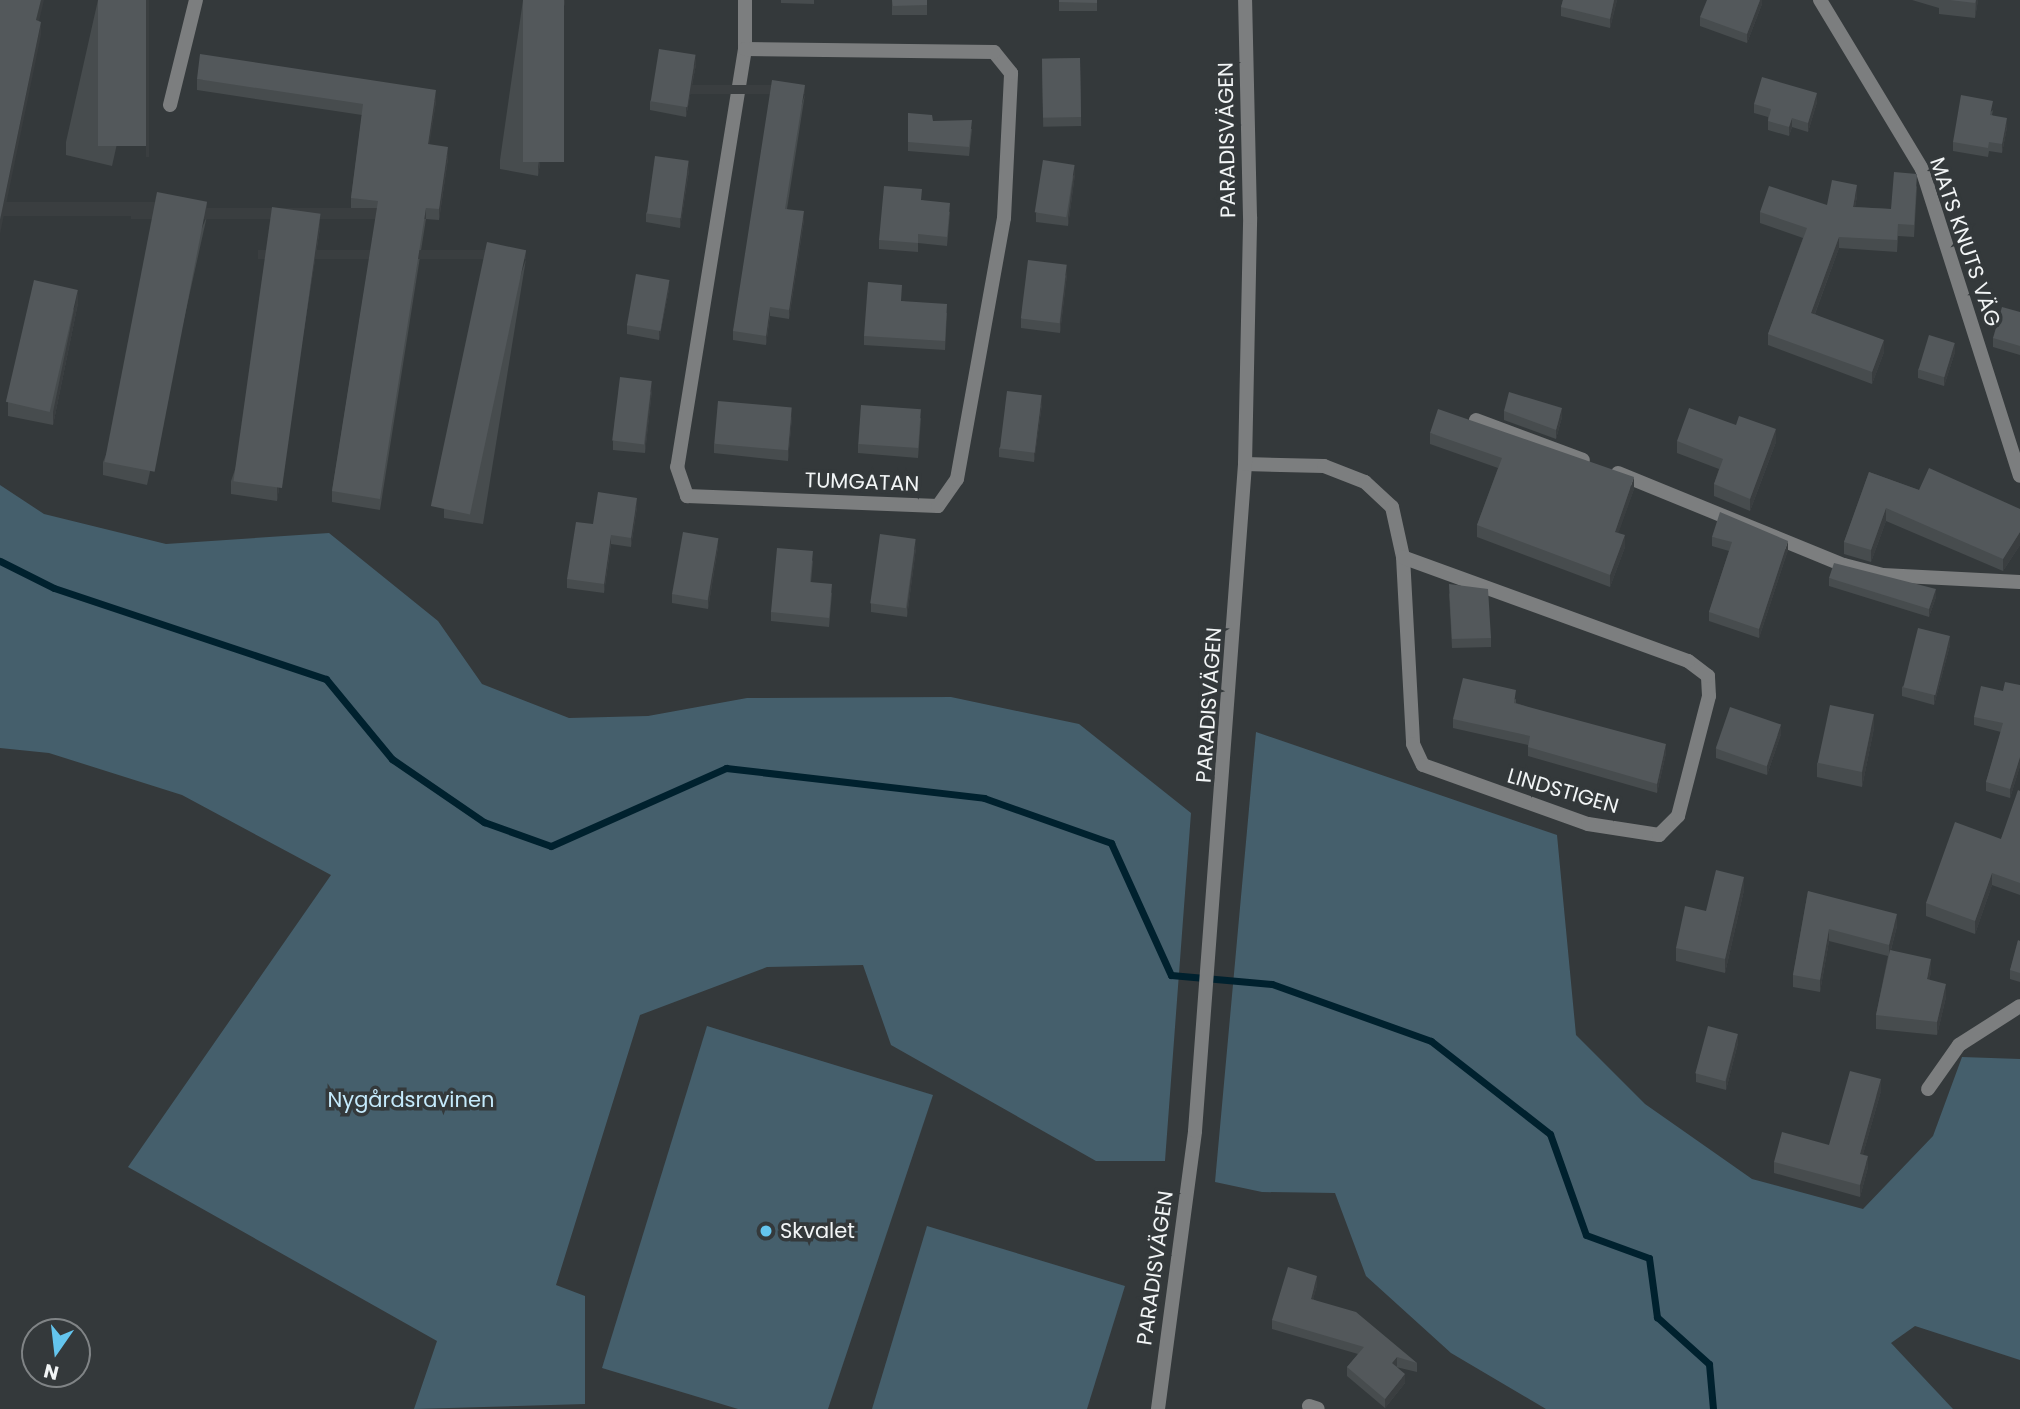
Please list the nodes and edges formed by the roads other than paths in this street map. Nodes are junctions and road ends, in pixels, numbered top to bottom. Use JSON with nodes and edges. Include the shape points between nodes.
{"nodes":[{"id":1,"x":196,"y":0,"type":"edge"},
{"id":2,"x":744,"y":0,"type":"edge"},
{"id":3,"x":1245,"y":0,"type":"edge"},
{"id":4,"x":1820,"y":0,"type":"edge"},
{"id":5,"x":745,"y":49,"type":"junction"},
{"id":6,"x":170,"y":105,"type":"dead end"},
{"id":7,"x":1476,"y":421,"type":"edge"},
{"id":8,"x":1245,"y":464,"type":"junction"},
{"id":9,"x":2020,"y":475,"type":"edge"},
{"id":10,"x":1404,"y":557,"type":"junction"},
{"id":11,"x":2020,"y":582,"type":"edge"},
{"id":12,"x":2020,"y":1006,"type":"edge"},
{"id":13,"x":1928,"y":1089,"type":"dead end"},
{"id":14,"x":1158,"y":1409,"type":"edge"}],
"edges":[{"from":1,"to":6,"type":"street"},
{"from":2,"to":5,"type":"street","name":"TUMGATAN"},
{"from":3,"to":8,"type":"street","name":"PARADISVÄGEN","via":[[1250,217]]},
{"from":4,"to":9,"type":"street","name":"MATS KNUTS VÄG","via":[[1922,169]]},
{"from":5,"to":5,"type":"street","name":"TUMGATAN","via":[[995,52],[1011,72],[1004,218],[957,479],[938,506],[687,496],[677,467]]},
{"from":7,"to":11,"type":"street","via":[[1746,520],[1844,565],[1883,575]]},
{"from":8,"to":10,"type":"street","name":"LINDSTIGEN","via":[[1324,466],[1365,482],[1392,508]]},
{"from":8,"to":14,"type":"street","name":"PARADISVÄGEN","via":[[1220,848],[1195,1131]]},
{"from":10,"to":10,"type":"street","name":"LINDSTIGEN","via":[[1413,744],[1423,765],[1588,824],[1659,835],[1678,817],[1709,696],[1708,676],[1688,662]]},
{"from":12,"to":13,"type":"street","via":[[1959,1045]]}]}
